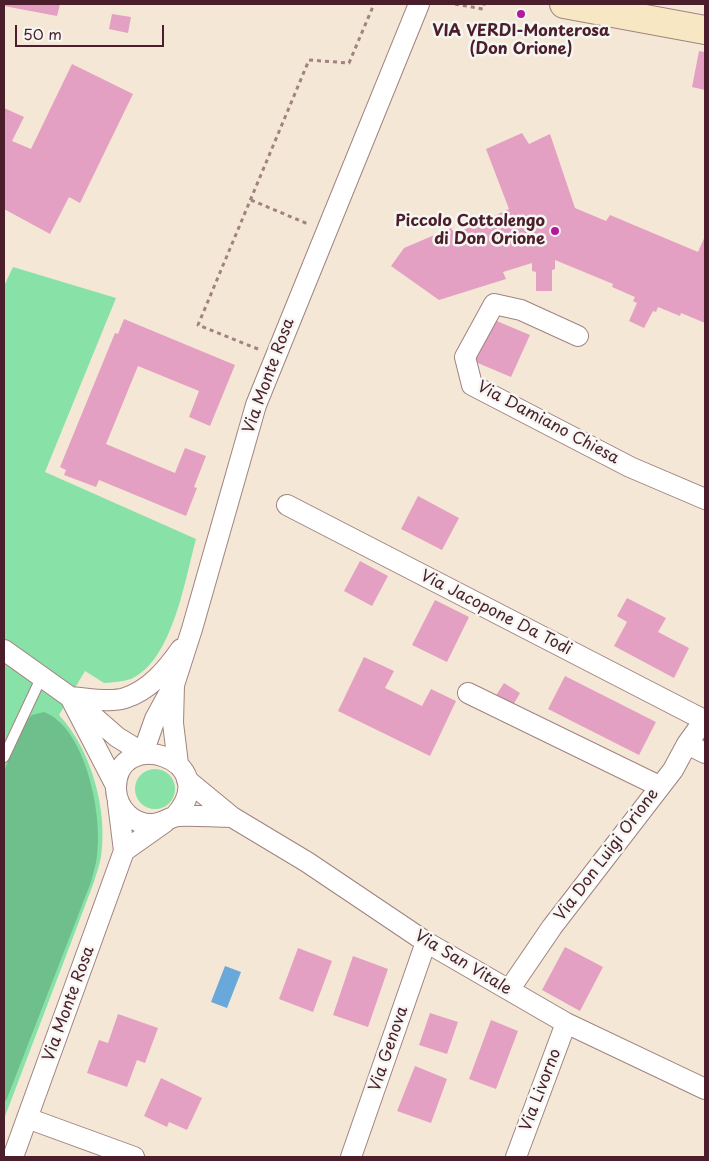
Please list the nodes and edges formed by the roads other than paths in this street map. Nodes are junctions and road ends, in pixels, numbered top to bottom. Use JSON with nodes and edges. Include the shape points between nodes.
{"nodes":[{"id":1,"x":419,"y":4,"type":"edge"},
{"id":2,"x":564,"y":4,"type":"edge"},
{"id":3,"x":705,"y":30,"type":"edge"},
{"id":4,"x":578,"y":336,"type":"dead end"},
{"id":5,"x":705,"y":499,"type":"edge"},
{"id":6,"x":287,"y":505,"type":"dead end"},
{"id":7,"x":192,"y":629,"type":"junction"},
{"id":8,"x":4,"y":650,"type":"edge"},
{"id":9,"x":42,"y":676,"type":"junction"},
{"id":10,"x":174,"y":684,"type":"junction"},
{"id":11,"x":468,"y":693,"type":"dead end"},
{"id":12,"x":70,"y":697,"type":"junction"},
{"id":13,"x":705,"y":720,"type":"edge"},
{"id":14,"x":687,"y":744,"type":"junction"},
{"id":15,"x":143,"y":753,"type":"junction"},
{"id":16,"x":705,"y":753,"type":"edge"},
{"id":17,"x":4,"y":757,"type":"edge"},
{"id":18,"x":183,"y":772,"type":"junction"},
{"id":19,"x":659,"y":786,"type":"junction"},
{"id":20,"x":117,"y":795,"type":"junction"},
{"id":21,"x":232,"y":817,"type":"junction"},
{"id":22,"x":170,"y":819,"type":"junction"},
{"id":23,"x":124,"y":851,"type":"junction"},
{"id":24,"x":426,"y":942,"type":"junction"},
{"id":25,"x":509,"y":990,"type":"junction"},
{"id":26,"x":566,"y":1023,"type":"junction"},
{"id":27,"x":705,"y":1089,"type":"edge"},
{"id":28,"x":27,"y":1118,"type":"junction"},
{"id":29,"x":13,"y":1157,"type":"edge"},
{"id":30,"x":134,"y":1157,"type":"edge"},
{"id":31,"x":351,"y":1157,"type":"edge"},
{"id":32,"x":516,"y":1157,"type":"edge"}],
"edges":[{"from":1,"to":7,"type":"street","name":"Via Monte Rosa","via":[[256,405]]},
{"from":2,"to":3,"type":"street"},
{"from":4,"to":5,"type":"street","name":"Via Damiano Chiesa","via":[[521,310],[494,304],[465,357],[472,385],[630,467]]},
{"from":6,"to":13,"type":"street","name":"Via Jacopone Da Todi"},
{"from":7,"to":10,"type":"street","name":"Via Monte Rosa"},
{"from":7,"to":12,"type":"street","via":[[169,665],[143,689],[124,698]]},
{"from":8,"to":9,"type":"street"},
{"from":9,"to":12,"type":"street"},
{"from":9,"to":17,"type":"lane"},
{"from":10,"to":15,"type":"street","via":[[155,719]]},
{"from":10,"to":18,"type":"street","name":"Via Monte Rosa","via":[[173,723]]},
{"from":11,"to":19,"type":"street"},
{"from":12,"to":15,"type":"street","via":[[117,737]]},
{"from":12,"to":20,"type":"street"},
{"from":13,"to":14,"type":"street","name":"Via Don Luigi Orione"},
{"from":14,"to":16,"type":"street"},
{"from":14,"to":19,"type":"street","name":"Via Don Luigi Orione","via":[[673,770]]},
{"from":15,"to":18,"type":"street","via":[[161,754]]},
{"from":15,"to":20,"type":"street","via":[[128,762],[117,779]]},
{"from":18,"to":21,"type":"street","name":"Via San Vitale"},
{"from":18,"to":22,"type":"street","via":[[185,802]]},
{"from":19,"to":25,"type":"street","name":"Via Don Luigi Orione","via":[[552,927]]},
{"from":20,"to":22,"type":"street","via":[[126,813],[137,821],[153,824]]},
{"from":20,"to":23,"type":"street","name":"Via Monte Rosa"},
{"from":21,"to":22,"type":"street","name":"Via San Vitale"},
{"from":21,"to":24,"type":"street","name":"Via San Vitale","via":[[307,862]]},
{"from":22,"to":23,"type":"street"},
{"from":23,"to":28,"type":"street","name":"Via Monte Rosa"},
{"from":24,"to":25,"type":"street","name":"Via San Vitale"},
{"from":24,"to":31,"type":"street","name":"Via Genova"},
{"from":25,"to":26,"type":"street","name":"Via San Vitale"},
{"from":26,"to":27,"type":"street","name":"Via San Vitale"},
{"from":26,"to":32,"type":"street","name":"Via Livorno"},
{"from":28,"to":29,"type":"street","name":"Via Monte Rosa"},
{"from":28,"to":30,"type":"street"}]}
